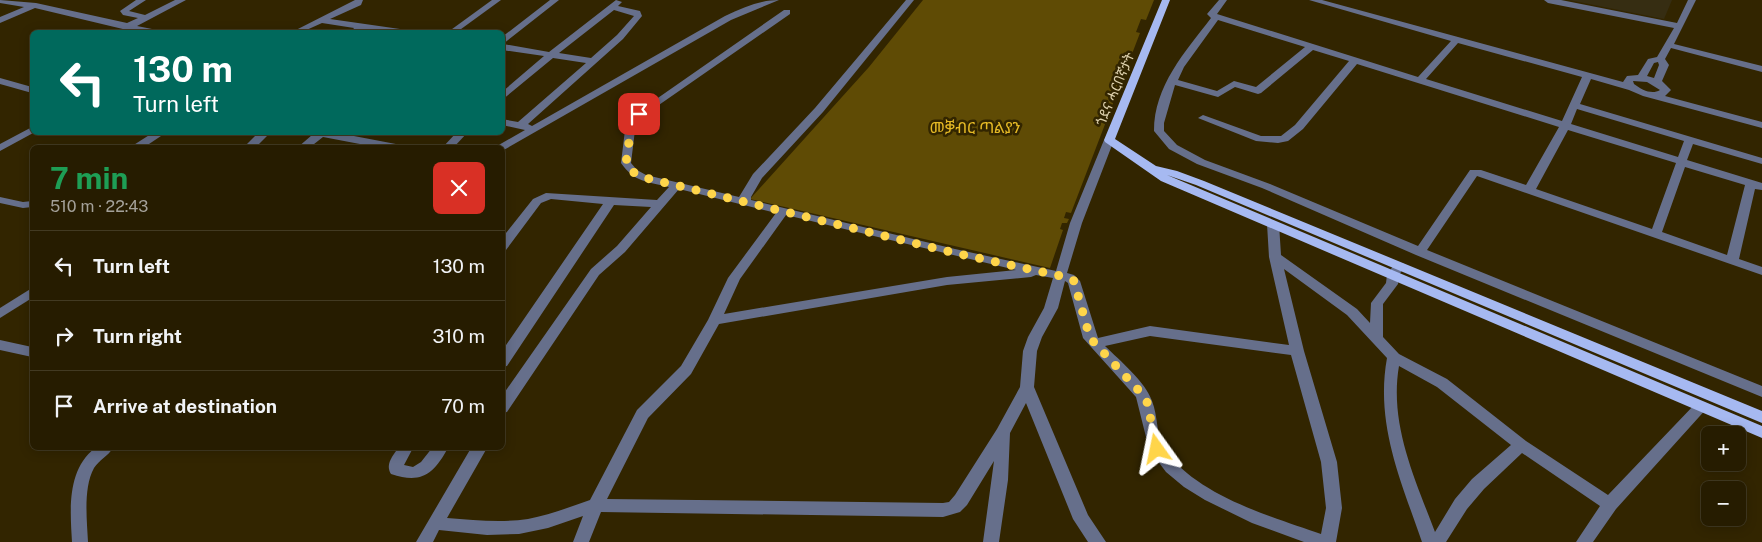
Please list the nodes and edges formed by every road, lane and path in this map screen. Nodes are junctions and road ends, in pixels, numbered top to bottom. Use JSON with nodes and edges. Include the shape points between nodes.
{"nodes":[{"id":1,"x":0,"y":0,"type":"edge"},
{"id":2,"x":50,"y":0,"type":"edge"},
{"id":3,"x":142,"y":0,"type":"edge"},
{"id":4,"x":182,"y":0,"type":"edge"},
{"id":5,"x":359,"y":0,"type":"edge"},
{"id":6,"x":496,"y":0,"type":"edge"},
{"id":7,"x":555,"y":0,"type":"edge"},
{"id":8,"x":775,"y":0,"type":"edge"},
{"id":9,"x":910,"y":0,"type":"edge"},
{"id":10,"x":1166,"y":0,"type":"edge"},
{"id":11,"x":1223,"y":0,"type":"edge"},
{"id":12,"x":1313,"y":0,"type":"edge"},
{"id":13,"x":1548,"y":0,"type":"edge"},
{"id":14,"x":1692,"y":0,"type":"edge"},
{"id":15,"x":616,"y":3,"type":"edge"},
{"id":16,"x":36,"y":6,"type":"junction"},
{"id":17,"x":787,"y":12,"type":"dead end"},
{"id":18,"x":1216,"y":17,"type":"junction"},
{"id":19,"x":146,"y":18,"type":"junction"},
{"id":20,"x":0,"y":20,"type":"edge"},
{"id":21,"x":323,"y":21,"type":"junction"},
{"id":22,"x":1679,"y":26,"type":"junction"},
{"id":23,"x":128,"y":27,"type":"junction"},
{"id":24,"x":144,"y":30,"type":"edge"},
{"id":25,"x":301,"y":30,"type":"edge"},
{"id":26,"x":359,"y":30,"type":"edge"},
{"id":27,"x":455,"y":30,"type":"edge"},
{"id":28,"x":505,"y":40,"type":"edge"},
{"id":29,"x":1456,"y":40,"type":"junction"},
{"id":30,"x":1669,"y":44,"type":"junction"},
{"id":31,"x":1312,"y":46,"type":"junction"},
{"id":32,"x":505,"y":47,"type":"edge"},
{"id":33,"x":552,"y":54,"type":"junction"},
{"id":34,"x":1356,"y":59,"type":"junction"},
{"id":35,"x":1660,"y":60,"type":"junction"},
{"id":36,"x":592,"y":61,"type":"junction"},
{"id":37,"x":1762,"y":68,"type":"edge"},
{"id":38,"x":1643,"y":74,"type":"junction"},
{"id":39,"x":1587,"y":77,"type":"junction"},
{"id":40,"x":1659,"y":78,"type":"junction"},
{"id":41,"x":1171,"y":80,"type":"junction"},
{"id":42,"x":1420,"y":80,"type":"junction"},
{"id":43,"x":0,"y":82,"type":"edge"},
{"id":44,"x":1628,"y":84,"type":"junction"},
{"id":45,"x":30,"y":90,"type":"edge"},
{"id":46,"x":1666,"y":90,"type":"junction"},
{"id":47,"x":1644,"y":93,"type":"junction"},
{"id":48,"x":505,"y":94,"type":"edge"},
{"id":49,"x":1574,"y":105,"type":"junction"},
{"id":50,"x":1689,"y":105,"type":"junction"},
{"id":51,"x":1203,"y":118,"type":"dead end"},
{"id":52,"x":505,"y":123,"type":"edge"},
{"id":53,"x":1762,"y":125,"type":"edge"},
{"id":54,"x":520,"y":126,"type":"junction"},
{"id":55,"x":1565,"y":126,"type":"junction"},
{"id":56,"x":535,"y":129,"type":"junction"},
{"id":57,"x":30,"y":131,"type":"edge"},
{"id":58,"x":157,"y":135,"type":"edge"},
{"id":59,"x":263,"y":135,"type":"edge"},
{"id":60,"x":315,"y":135,"type":"edge"},
{"id":61,"x":328,"y":135,"type":"edge"},
{"id":62,"x":460,"y":135,"type":"edge"},
{"id":63,"x":1109,"y":140,"type":"junction"},
{"id":64,"x":1689,"y":141,"type":"junction"},
{"id":65,"x":139,"y":145,"type":"edge"},
{"id":66,"x":251,"y":145,"type":"edge"},
{"id":67,"x":305,"y":145,"type":"edge"},
{"id":68,"x":384,"y":145,"type":"edge"},
{"id":69,"x":450,"y":145,"type":"edge"},
{"id":70,"x":505,"y":146,"type":"edge"},
{"id":71,"x":0,"y":148,"type":"edge"},
{"id":72,"x":1762,"y":161,"type":"edge"},
{"id":73,"x":1680,"y":162,"type":"junction"},
{"id":74,"x":1153,"y":169,"type":"junction"},
{"id":75,"x":1757,"y":185,"type":"edge"},
{"id":76,"x":676,"y":186,"type":"junction"},
{"id":77,"x":1530,"y":189,"type":"junction"},
{"id":78,"x":0,"y":200,"type":"edge"},
{"id":79,"x":610,"y":202,"type":"junction"},
{"id":80,"x":746,"y":202,"type":"junction"},
{"id":81,"x":30,"y":204,"type":"edge"},
{"id":82,"x":661,"y":204,"type":"junction"},
{"id":83,"x":783,"y":212,"type":"junction"},
{"id":84,"x":1273,"y":224,"type":"junction"},
{"id":85,"x":1656,"y":233,"type":"junction"},
{"id":86,"x":505,"y":243,"type":"edge"},
{"id":87,"x":1420,"y":252,"type":"junction"},
{"id":88,"x":1275,"y":257,"type":"junction"},
{"id":89,"x":1732,"y":261,"type":"junction"},
{"id":90,"x":1396,"y":270,"type":"junction"},
{"id":91,"x":1041,"y":271,"type":"junction"},
{"id":92,"x":1762,"y":271,"type":"edge"},
{"id":93,"x":1061,"y":275,"type":"junction"},
{"id":94,"x":30,"y":293,"type":"edge"},
{"id":95,"x":0,"y":314,"type":"edge"},
{"id":96,"x":715,"y":320,"type":"junction"},
{"id":97,"x":1376,"y":338,"type":"junction"},
{"id":98,"x":1095,"y":343,"type":"junction"},
{"id":99,"x":0,"y":345,"type":"edge"},
{"id":100,"x":1298,"y":351,"type":"junction"},
{"id":101,"x":30,"y":352,"type":"edge"},
{"id":102,"x":1394,"y":357,"type":"junction"},
{"id":103,"x":505,"y":358,"type":"edge"},
{"id":104,"x":1027,"y":387,"type":"junction"},
{"id":105,"x":1762,"y":392,"type":"edge"},
{"id":106,"x":505,"y":404,"type":"edge"},
{"id":107,"x":1701,"y":407,"type":"junction"},
{"id":108,"x":1762,"y":417,"type":"edge"},
{"id":109,"x":1762,"y":432,"type":"edge"},
{"id":110,"x":1003,"y":433,"type":"junction"},
{"id":111,"x":1521,"y":445,"type":"junction"},
{"id":112,"x":103,"y":450,"type":"edge"},
{"id":113,"x":405,"y":450,"type":"edge"},
{"id":114,"x":438,"y":450,"type":"edge"},
{"id":115,"x":478,"y":450,"type":"edge"},
{"id":116,"x":1610,"y":504,"type":"junction"},
{"id":117,"x":596,"y":505,"type":"junction"},
{"id":118,"x":434,"y":523,"type":"junction"},
{"id":119,"x":80,"y":542,"type":"edge"},
{"id":120,"x":424,"y":542,"type":"edge"},
{"id":121,"x":581,"y":542,"type":"edge"},
{"id":122,"x":991,"y":542,"type":"edge"},
{"id":123,"x":1098,"y":542,"type":"edge"},
{"id":124,"x":1324,"y":542,"type":"edge"},
{"id":125,"x":1328,"y":542,"type":"edge"},
{"id":126,"x":1430,"y":542,"type":"edge"},
{"id":127,"x":1437,"y":542,"type":"edge"},
{"id":128,"x":1584,"y":542,"type":"edge"}],
"edges":[{"from":1,"to":16,"type":"street"},
{"from":2,"to":16,"type":"street"},
{"from":3,"to":19,"type":"street","via":[[124,11]]},
{"from":4,"to":19,"type":"street"},
{"from":5,"to":21,"type":"street","via":[[354,6]]},
{"from":6,"to":27,"type":"street"},
{"from":7,"to":28,"type":"street"},
{"from":8,"to":56,"type":"street","via":[[728,18]]},
{"from":9,"to":80,"type":"street","via":[[819,110],[757,176],[745,197]]},
{"from":10,"to":63,"type":"main road","name":"ጎደና ሓርበኛታት"},
{"from":11,"to":18,"type":"street","via":[[1211,14]]},
{"from":12,"to":29,"type":"street"},
{"from":13,"to":22,"type":"street"},
{"from":14,"to":22,"type":"street"},
{"from":15,"to":33,"type":"street"},
{"from":15,"to":36,"type":"street","via":[[638,16]]},
{"from":16,"to":20,"type":"street"},
{"from":16,"to":23,"type":"street"},
{"from":17,"to":76,"type":"street","via":[[634,117],[626,163],[636,175]]},
{"from":18,"to":31,"type":"street"},
{"from":18,"to":41,"type":"street"},
{"from":19,"to":23,"type":"street"},
{"from":21,"to":25,"type":"street"},
{"from":21,"to":26,"type":"street"},
{"from":22,"to":30,"type":"street"},
{"from":23,"to":24,"type":"street"},
{"from":29,"to":39,"type":"street"},
{"from":29,"to":42,"type":"street"},
{"from":30,"to":35,"type":"street"},
{"from":30,"to":37,"type":"street"},
{"from":31,"to":34,"type":"street"},
{"from":31,"to":41,"type":"street","via":[[1258,91],[1234,84],[1218,94]]},
{"from":32,"to":33,"type":"street"},
{"from":33,"to":36,"type":"street"},
{"from":33,"to":48,"type":"street"},
{"from":34,"to":42,"type":"street"},
{"from":34,"to":51,"type":"street","via":[[1299,127],[1284,138],[1260,139]]},
{"from":35,"to":38,"type":"street","via":[[1651,61]]},
{"from":35,"to":40,"type":"street","via":[[1664,65]]},
{"from":36,"to":54,"type":"street"},
{"from":38,"to":40,"type":"street"},
{"from":38,"to":44,"type":"street","via":[[1630,78]]},
{"from":39,"to":44,"type":"street"},
{"from":39,"to":49,"type":"street"},
{"from":40,"to":46,"type":"street"},
{"from":41,"to":87,"type":"street","via":[[1159,123],[1164,138],[1173,147],[1201,162],[1266,186]]},
{"from":42,"to":55,"type":"street"},
{"from":43,"to":45,"type":"street"},
{"from":44,"to":47,"type":"street"},
{"from":46,"to":47,"type":"street","via":[[1662,94]]},
{"from":46,"to":50,"type":"street"},
{"from":47,"to":50,"type":"street"},
{"from":49,"to":55,"type":"street"},
{"from":49,"to":64,"type":"street"},
{"from":50,"to":53,"type":"street"},
{"from":52,"to":54,"type":"street"},
{"from":54,"to":56,"type":"street"},
{"from":55,"to":73,"type":"street"},
{"from":55,"to":77,"type":"street"},
{"from":56,"to":70,"type":"street"},
{"from":57,"to":71,"type":"street"},
{"from":58,"to":65,"type":"street"},
{"from":59,"to":66,"type":"street"},
{"from":60,"to":67,"type":"street"},
{"from":61,"to":68,"type":"street"},
{"from":62,"to":69,"type":"street"},
{"from":63,"to":74,"type":"main road","name":"ጎደና ሓርበኛታት"},
{"from":63,"to":93,"type":"street","via":[[1076,223]]},
{"from":64,"to":72,"type":"street"},
{"from":64,"to":73,"type":"street"},
{"from":73,"to":75,"type":"street"},
{"from":73,"to":85,"type":"street"},
{"from":74,"to":84,"type":"main road","name":"ጎደና ሓርበኛታት","via":[[1165,179]]},
{"from":74,"to":90,"type":"main road","via":[[1173,172],[1200,183]]},
{"from":75,"to":89,"type":"street"},
{"from":76,"to":80,"type":"street"},
{"from":76,"to":82,"type":"street"},
{"from":77,"to":85,"type":"street"},
{"from":77,"to":87,"type":"street","via":[[1474,172]]},
{"from":78,"to":81,"type":"street"},
{"from":79,"to":82,"type":"street"},
{"from":79,"to":86,"type":"street","via":[[544,196]]},
{"from":79,"to":103,"type":"street"},
{"from":80,"to":83,"type":"street"},
{"from":82,"to":106,"type":"street","via":[[621,249],[601,264]]},
{"from":83,"to":91,"type":"street"},
{"from":83,"to":96,"type":"street","via":[[734,278]]},
{"from":84,"to":88,"type":"street"},
{"from":84,"to":90,"type":"main road","name":"ጎደና ሓርበኛታት"},
{"from":85,"to":89,"type":"street"},
{"from":87,"to":105,"type":"street"},
{"from":88,"to":97,"type":"street","via":[[1344,305]]},
{"from":88,"to":100,"type":"street"},
{"from":89,"to":92,"type":"street"},
{"from":90,"to":97,"type":"street","via":[[1392,284],[1377,303]]},
{"from":90,"to":107,"type":"main road"},
{"from":90,"to":108,"type":"main road"},
{"from":91,"to":93,"type":"street"},
{"from":91,"to":96,"type":"street","via":[[947,281]]},
{"from":93,"to":98,"type":"street","via":[[1074,281],[1088,334]]},
{"from":93,"to":104,"type":"street","via":[[1030,351]]},
{"from":94,"to":95,"type":"street"},
{"from":96,"to":117,"type":"street","via":[[686,370],[642,414]]},
{"from":97,"to":102,"type":"street"},
{"from":98,"to":100,"type":"street","via":[[1150,331]]},
{"from":98,"to":124,"type":"street","via":[[1142,394],[1147,402],[1157,449],[1178,474],[1237,508]]},
{"from":99,"to":101,"type":"street"},
{"from":100,"to":125,"type":"street","via":[[1329,462],[1334,508]]},
{"from":102,"to":111,"type":"street","via":[[1442,383]]},
{"from":102,"to":126,"type":"street","via":[[1391,376],[1395,437],[1406,479]]},
{"from":104,"to":110,"type":"street"},
{"from":104,"to":123,"type":"street","via":[[1081,519]]},
{"from":107,"to":109,"type":"main road"},
{"from":107,"to":116,"type":"street"},
{"from":110,"to":117,"type":"street","via":[[961,500],[954,507],[943,510]]},
{"from":110,"to":122,"type":"street"},
{"from":111,"to":116,"type":"street"},
{"from":111,"to":127,"type":"street","via":[[1472,491]]},
{"from":112,"to":119,"type":"street","via":[[88,464],[86,471],[78,507]]},
{"from":113,"to":114,"type":"street","via":[[396,470],[416,474],[422,472]]},
{"from":115,"to":118,"type":"street"},
{"from":116,"to":128,"type":"street"},
{"from":117,"to":118,"type":"street","via":[[518,527]]},
{"from":117,"to":121,"type":"street"},
{"from":118,"to":120,"type":"street"}]}
